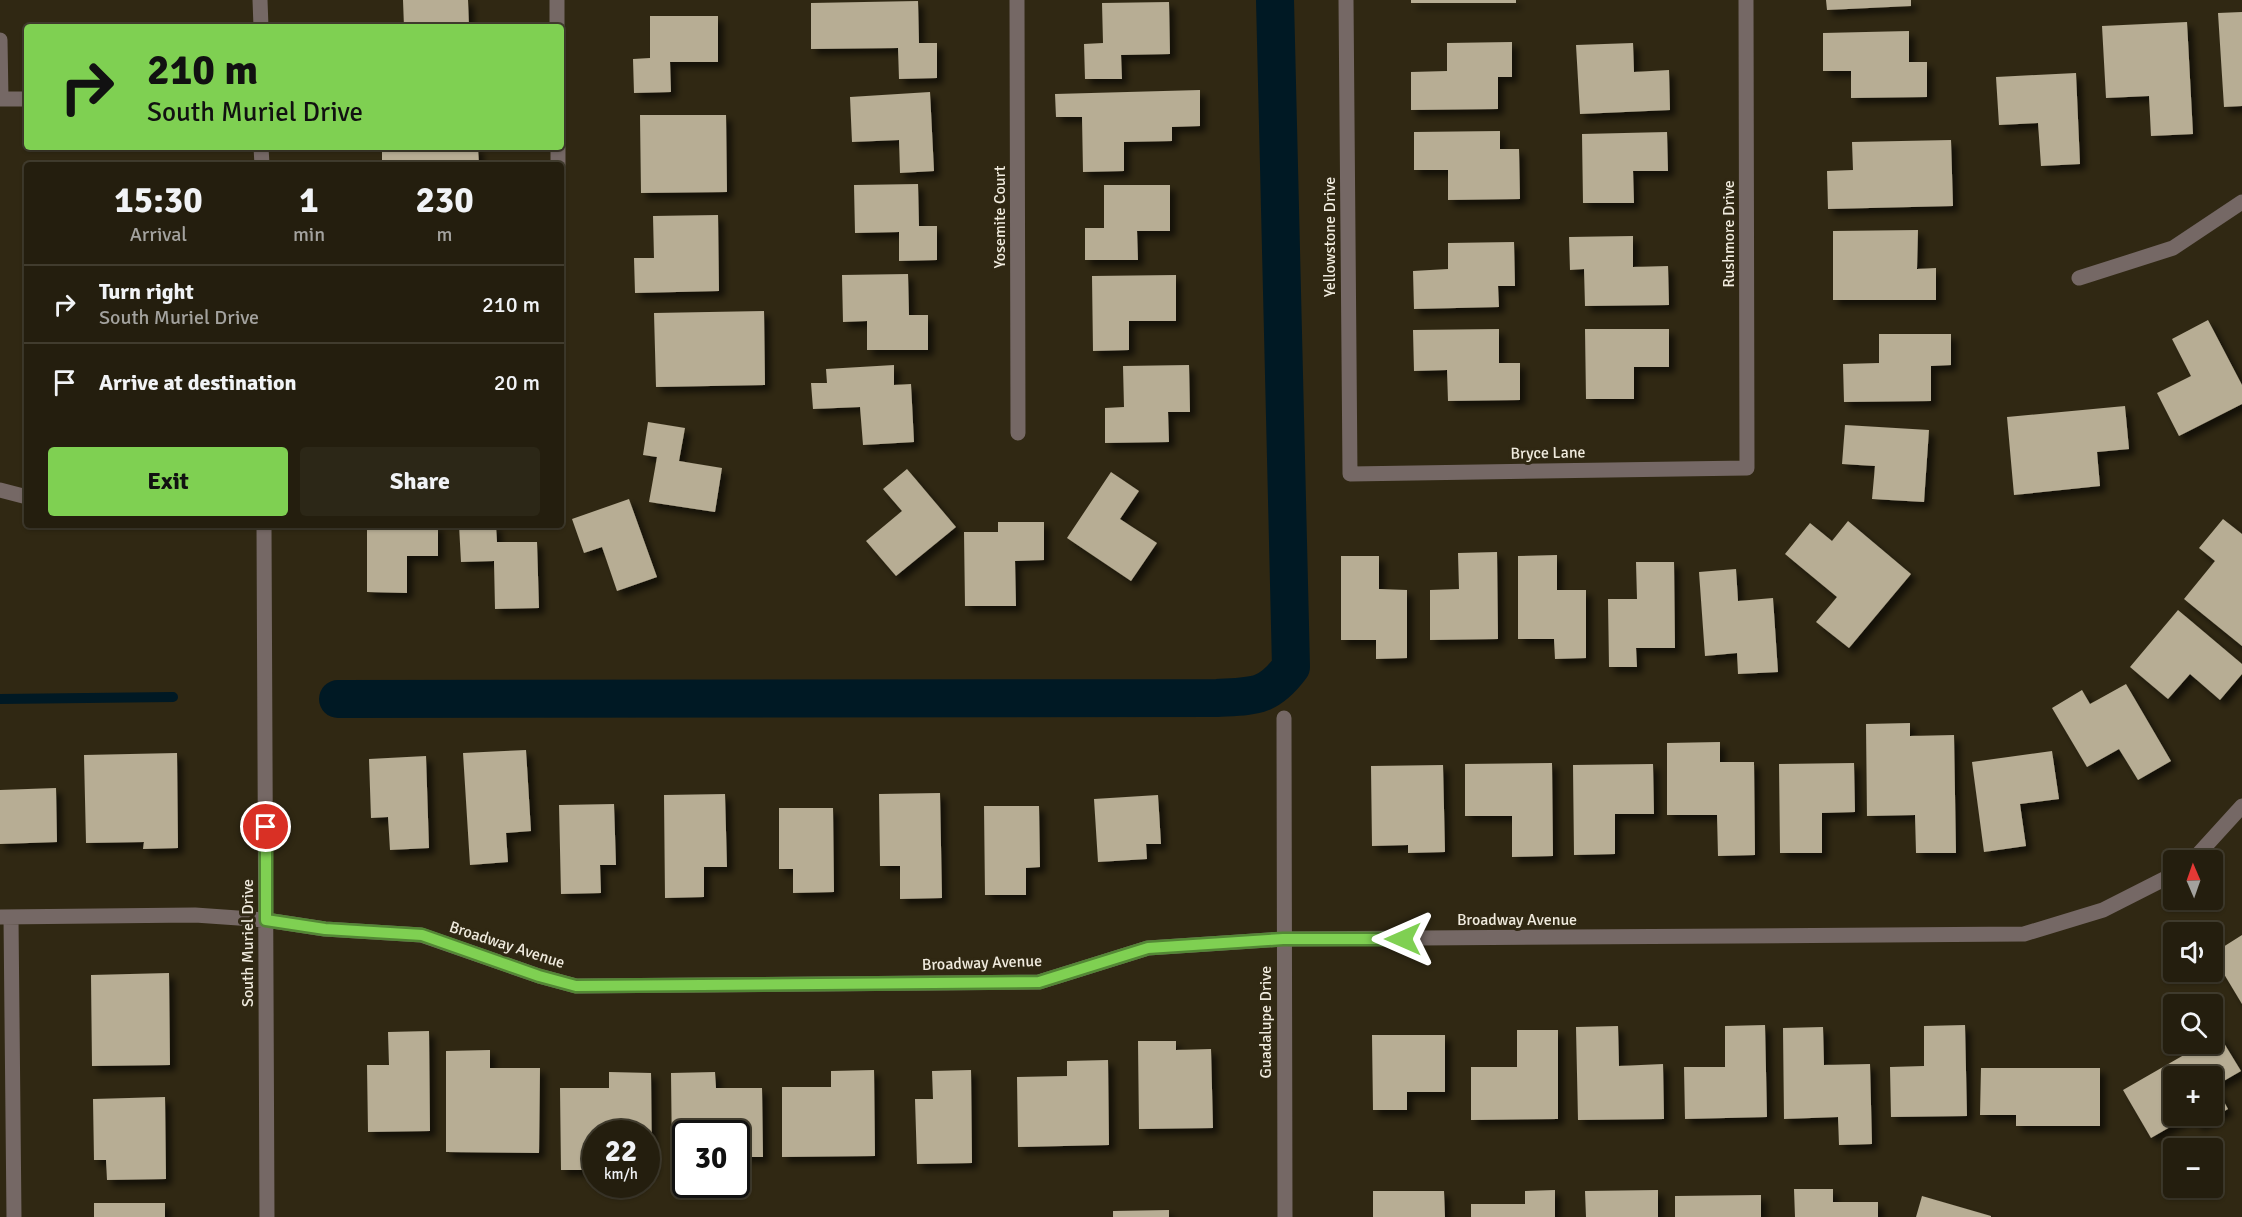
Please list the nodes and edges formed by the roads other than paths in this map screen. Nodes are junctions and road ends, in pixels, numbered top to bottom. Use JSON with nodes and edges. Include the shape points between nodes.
{"nodes":[{"id":1,"x":260,"y":0,"type":"edge"},
{"id":2,"x":557,"y":0,"type":"edge"},
{"id":3,"x":1017,"y":0,"type":"edge"},
{"id":4,"x":1346,"y":0,"type":"edge"},
{"id":5,"x":1746,"y":0,"type":"edge"},
{"id":6,"x":261,"y":24,"type":"edge"},
{"id":7,"x":557,"y":24,"type":"edge"},
{"id":8,"x":0,"y":40,"type":"edge"},
{"id":9,"x":1,"y":99,"type":"edge"},
{"id":10,"x":24,"y":99,"type":"edge"},
{"id":11,"x":2242,"y":202,"type":"edge"},
{"id":12,"x":2079,"y":278,"type":"dead end"},
{"id":13,"x":1018,"y":433,"type":"dead end"},
{"id":14,"x":1747,"y":468,"type":"joint"},
{"id":15,"x":1350,"y":474,"type":"joint"},
{"id":16,"x":0,"y":490,"type":"edge"},
{"id":17,"x":24,"y":496,"type":"edge"},
{"id":18,"x":264,"y":528,"type":"edge"},
{"id":19,"x":1284,"y":718,"type":"dead end"},
{"id":20,"x":2242,"y":806,"type":"edge"},
{"id":21,"x":2202,"y":850,"type":"edge"},
{"id":22,"x":2163,"y":880,"type":"edge"},
{"id":23,"x":6,"y":917,"type":"edge"},
{"id":24,"x":266,"y":920,"type":"junction"},
{"id":25,"x":1283,"y":939,"type":"junction"},
{"id":26,"x":14,"y":1217,"type":"edge"},
{"id":27,"x":267,"y":1217,"type":"edge"},
{"id":28,"x":1285,"y":1217,"type":"edge"}],
"edges":[{"from":1,"to":6,"type":"street"},
{"from":2,"to":7,"type":"street"},
{"from":3,"to":13,"type":"street","name":"Yosemite Court"},
{"from":4,"to":15,"type":"street","name":"Yellowstone Drive"},
{"from":5,"to":14,"type":"street","name":"Rushmore Drive"},
{"from":8,"to":9,"type":"street"},
{"from":9,"to":10,"type":"street"},
{"from":11,"to":12,"type":"street","via":[[2173,248]]},
{"from":14,"to":15,"type":"street","name":"Bryce Lane"},
{"from":16,"to":17,"type":"street"},
{"from":18,"to":24,"type":"street","name":"South Muriel Drive"},
{"from":19,"to":25,"type":"street","name":"Guadalupe Drive"},
{"from":20,"to":21,"type":"street"},
{"from":22,"to":25,"type":"street","name":"Broadway Avenue","via":[[2103,910],[2024,934]]},
{"from":23,"to":24,"type":"street","name":"Broadway Avenue","via":[[195,915]]},
{"from":23,"to":26,"type":"street"},
{"from":24,"to":25,"type":"street","name":"Broadway Avenue","via":[[325,929],[422,935],[576,986],[1039,982],[1148,948]]},
{"from":24,"to":27,"type":"street","name":"South Muriel Drive"},
{"from":25,"to":28,"type":"street","name":"Guadalupe Drive"}]}
